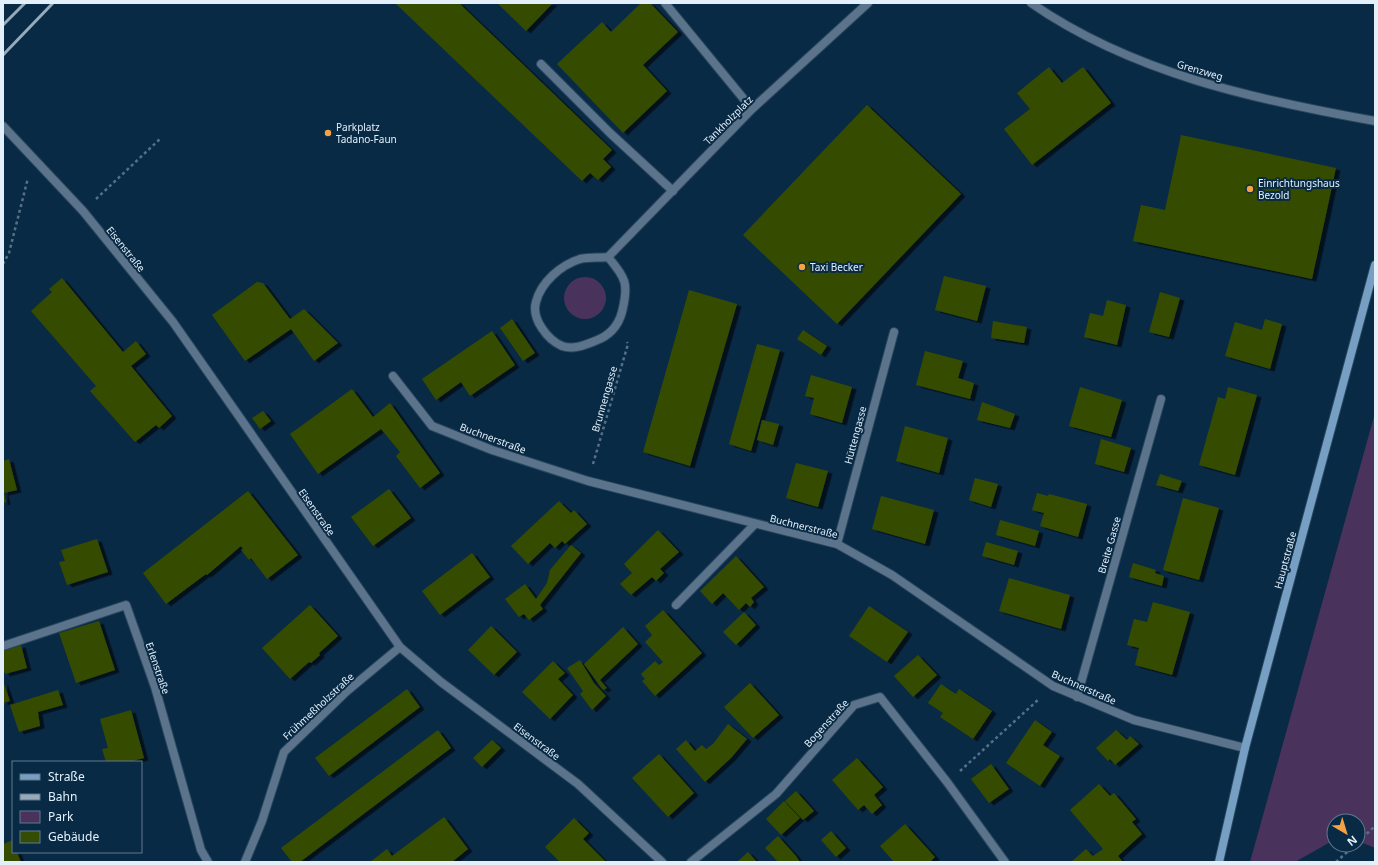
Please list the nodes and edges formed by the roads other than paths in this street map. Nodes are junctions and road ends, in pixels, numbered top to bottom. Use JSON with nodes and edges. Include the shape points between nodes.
{"nodes":[{"id":1,"x":665,"y":3,"type":"edge"},
{"id":2,"x":868,"y":3,"type":"edge"},
{"id":3,"x":1032,"y":3,"type":"edge"},
{"id":4,"x":541,"y":64,"type":"dead end"},
{"id":5,"x":752,"y":109,"type":"junction"},
{"id":6,"x":1375,"y":121,"type":"edge"},
{"id":7,"x":3,"y":126,"type":"edge"},
{"id":8,"x":673,"y":191,"type":"junction"},
{"id":9,"x":608,"y":257,"type":"junction"},
{"id":10,"x":1375,"y":265,"type":"edge"},
{"id":11,"x":894,"y":332,"type":"dead end"},
{"id":12,"x":392,"y":376,"type":"dead end"},
{"id":13,"x":1161,"y":399,"type":"dead end"},
{"id":14,"x":755,"y":524,"type":"junction"},
{"id":15,"x":837,"y":544,"type":"junction"},
{"id":16,"x":676,"y":605,"type":"dead end"},
{"id":17,"x":3,"y":646,"type":"edge"},
{"id":18,"x":400,"y":646,"type":"junction"},
{"id":19,"x":1077,"y":696,"type":"junction"},
{"id":20,"x":1245,"y":748,"type":"junction"},
{"id":21,"x":208,"y":862,"type":"edge"},
{"id":22,"x":245,"y":862,"type":"edge"},
{"id":23,"x":662,"y":862,"type":"edge"},
{"id":24,"x":691,"y":862,"type":"edge"},
{"id":25,"x":1005,"y":862,"type":"edge"},
{"id":26,"x":1219,"y":862,"type":"edge"}],
"edges":[{"from":1,"to":5,"type":"street"},
{"from":2,"to":5,"type":"street","name":"Tankholzplatz"},
{"from":3,"to":6,"type":"street","name":"Grenzweg","via":[[1050,16],[1107,47],[1168,71],[1290,106]]},
{"from":4,"to":8,"type":"street"},
{"from":5,"to":8,"type":"street","name":"Tankholzplatz"},
{"from":7,"to":18,"type":"street","name":"Eisenstraße","via":[[83,211],[173,322]]},
{"from":8,"to":9,"type":"street","name":"Tankholzplatz"},
{"from":9,"to":9,"type":"street","via":[[580,260],[558,270],[543,286],[535,304],[538,322],[548,337],[563,346],[582,347],[606,337],[620,323],[626,295],[623,274]]},
{"from":10,"to":20,"type":"main road","name":"Hauptstraße"},
{"from":11,"to":15,"type":"street","name":"Hüttengasse"},
{"from":12,"to":14,"type":"street","name":"Buchnerstraße","via":[[432,426],[492,450],[588,481]]},
{"from":13,"to":19,"type":"street","name":"Breite Gasse"},
{"from":14,"to":15,"type":"street","name":"Buchnerstraße"},
{"from":14,"to":16,"type":"street"},
{"from":15,"to":19,"type":"street","name":"Buchnerstraße","via":[[892,575],[1053,686]]},
{"from":17,"to":21,"type":"street","name":"Erlenstraße","via":[[126,605],[155,687],[201,850]]},
{"from":18,"to":22,"type":"street","name":"Frühmeßholzstraße","via":[[346,692],[284,752],[262,821]]},
{"from":18,"to":23,"type":"street","name":"Eisenstraße","via":[[442,682],[578,784]]},
{"from":19,"to":20,"type":"street","name":"Buchnerstraße","via":[[1134,720]]},
{"from":20,"to":26,"type":"main road","name":"Hauptstraße"},
{"from":24,"to":25,"type":"street","name":"Bogenstraße","via":[[776,794],[854,705],[880,697],[947,782]]}]}
